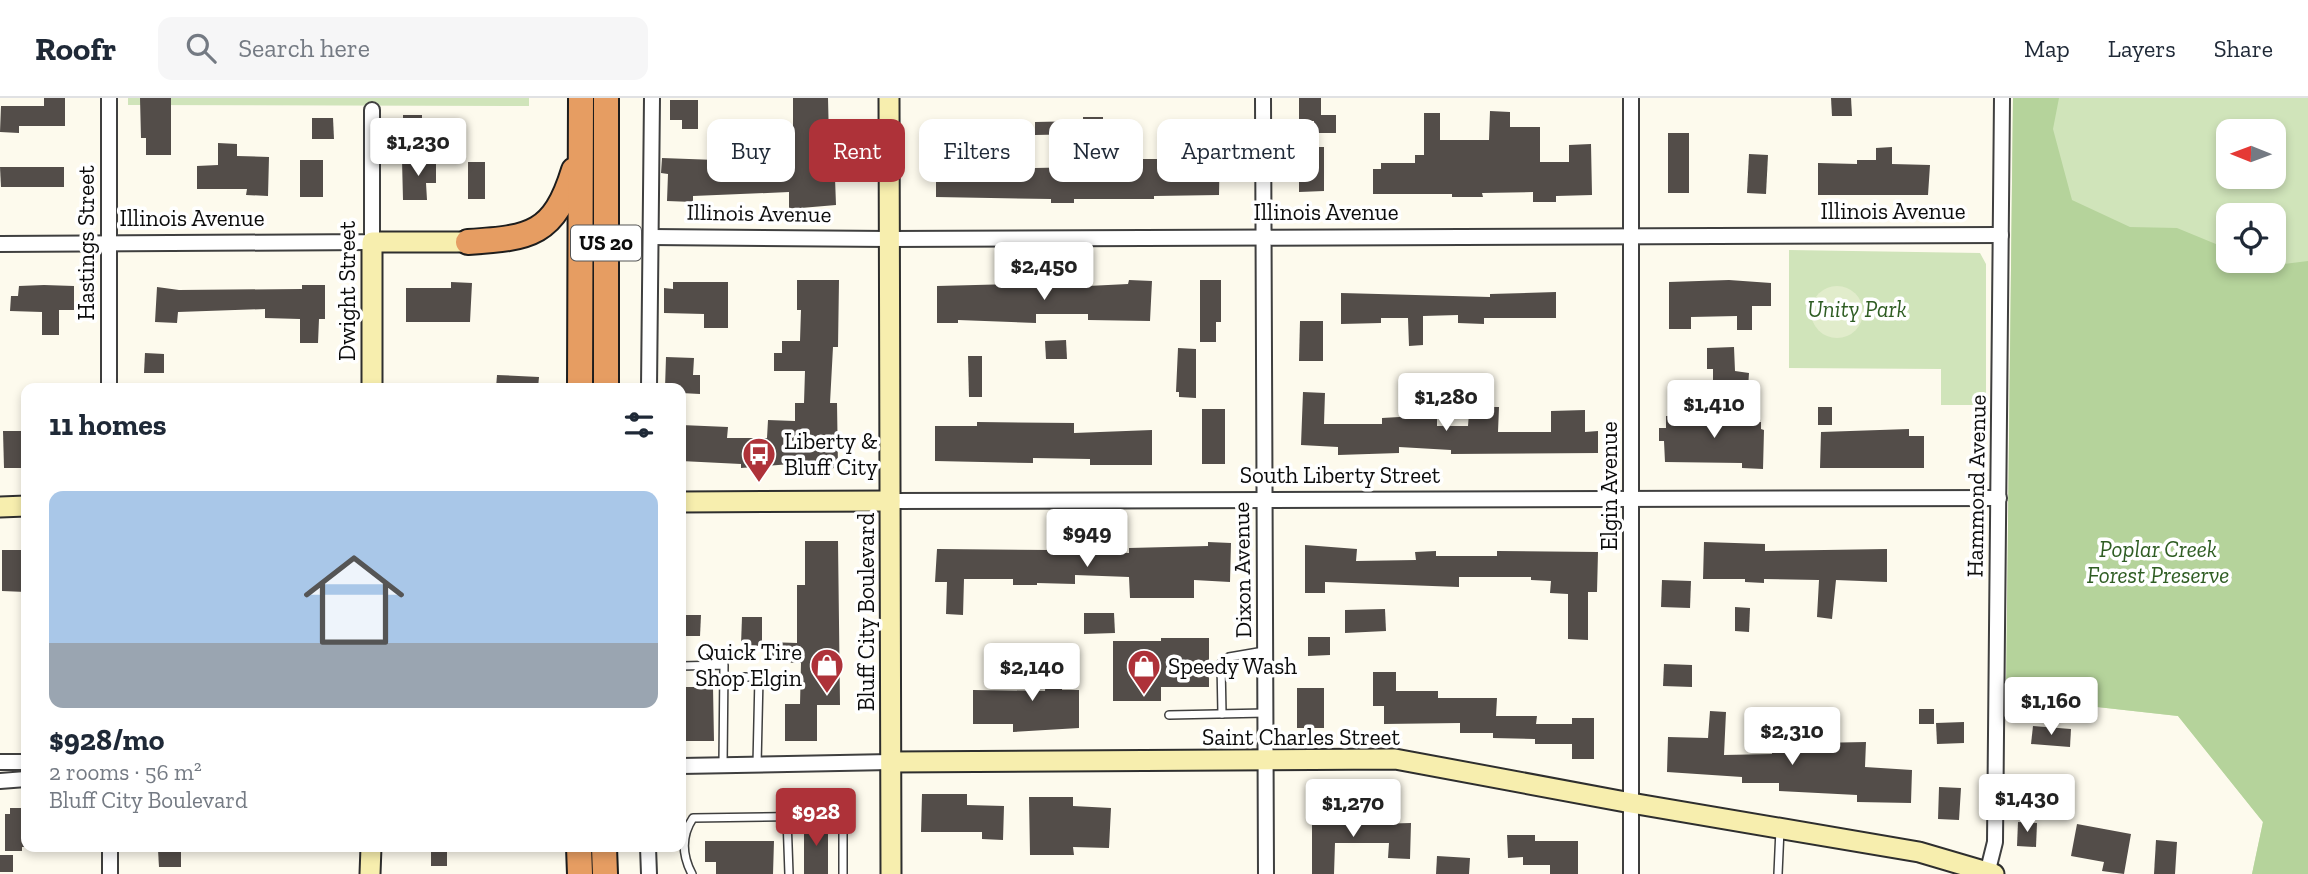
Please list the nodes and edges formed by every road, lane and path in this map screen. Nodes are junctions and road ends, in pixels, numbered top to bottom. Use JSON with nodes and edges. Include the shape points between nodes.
{"nodes":[{"id":1,"x":109,"y":98,"type":"edge"},
{"id":2,"x":581,"y":98,"type":"edge"},
{"id":3,"x":606,"y":98,"type":"edge"},
{"id":4,"x":652,"y":98,"type":"edge"},
{"id":5,"x":889,"y":98,"type":"edge"},
{"id":6,"x":1263,"y":98,"type":"edge"},
{"id":7,"x":1631,"y":98,"type":"edge"},
{"id":8,"x":2002,"y":98,"type":"edge"},
{"id":9,"x":372,"y":110,"type":"dead end"},
{"id":10,"x":581,"y":146,"type":"junction"},
{"id":11,"x":2001,"y":235,"type":"junction"},
{"id":12,"x":1263,"y":236,"type":"junction"},
{"id":13,"x":651,"y":237,"type":"junction"},
{"id":14,"x":1631,"y":237,"type":"junction"},
{"id":15,"x":889,"y":239,"type":"junction"},
{"id":16,"x":372,"y":242,"type":"junction"},
{"id":17,"x":468,"y":242,"type":"joint"},
{"id":18,"x":108,"y":243,"type":"junction"},
{"id":19,"x":0,"y":244,"type":"edge"},
{"id":20,"x":109,"y":383,"type":"edge"},
{"id":21,"x":372,"y":383,"type":"edge"},
{"id":22,"x":580,"y":383,"type":"edge"},
{"id":23,"x":606,"y":383,"type":"edge"},
{"id":24,"x":649,"y":383,"type":"edge"},
{"id":25,"x":1999,"y":498,"type":"junction"},
{"id":26,"x":1264,"y":499,"type":"junction"},
{"id":27,"x":1632,"y":499,"type":"junction"},
{"id":28,"x":890,"y":501,"type":"junction"},
{"id":29,"x":686,"y":502,"type":"edge"},
{"id":30,"x":21,"y":506,"type":"edge"},
{"id":31,"x":0,"y":507,"type":"edge"},
{"id":32,"x":1266,"y":650,"type":"junction"},
{"id":33,"x":686,"y":666,"type":"edge"},
{"id":34,"x":723,"y":677,"type":"junction"},
{"id":35,"x":1266,"y":713,"type":"junction"},
{"id":36,"x":1222,"y":714,"type":"junction"},
{"id":37,"x":1169,"y":715,"type":"dead end"},
{"id":38,"x":1267,"y":760,"type":"junction"},
{"id":39,"x":0,"y":762,"type":"edge"},
{"id":40,"x":21,"y":762,"type":"edge"},
{"id":41,"x":891,"y":762,"type":"junction"},
{"id":42,"x":723,"y":765,"type":"junction"},
{"id":43,"x":757,"y":765,"type":"junction"},
{"id":44,"x":686,"y":766,"type":"edge"},
{"id":45,"x":21,"y":779,"type":"edge"},
{"id":46,"x":0,"y":781,"type":"edge"},
{"id":47,"x":1631,"y":803,"type":"junction"},
{"id":48,"x":788,"y":818,"type":"junction"},
{"id":49,"x":1780,"y":829,"type":"junction"},
{"id":50,"x":686,"y":835,"type":"edge"},
{"id":51,"x":110,"y":852,"type":"edge"},
{"id":52,"x":371,"y":852,"type":"edge"},
{"id":53,"x":579,"y":852,"type":"edge"},
{"id":54,"x":604,"y":852,"type":"edge"},
{"id":55,"x":648,"y":852,"type":"edge"},
{"id":56,"x":685,"y":852,"type":"edge"},
{"id":57,"x":1990,"y":873,"type":"edge"},
{"id":58,"x":110,"y":874,"type":"edge"},
{"id":59,"x":370,"y":874,"type":"edge"},
{"id":60,"x":580,"y":874,"type":"edge"},
{"id":61,"x":605,"y":874,"type":"edge"},
{"id":62,"x":649,"y":874,"type":"edge"},
{"id":63,"x":692,"y":874,"type":"edge"},
{"id":64,"x":789,"y":874,"type":"edge"},
{"id":65,"x":844,"y":874,"type":"edge"},
{"id":66,"x":891,"y":874,"type":"edge"},
{"id":67,"x":1266,"y":874,"type":"edge"},
{"id":68,"x":1631,"y":874,"type":"edge"},
{"id":69,"x":1778,"y":874,"type":"edge"}],
"edges":[{"from":1,"to":18,"type":"street","name":"Hastings Street"},
{"from":2,"to":10,"type":"highway","number":"US 20"},
{"from":3,"to":23,"type":"highway","number":"US 20"},
{"from":4,"to":13,"type":"street"},
{"from":5,"to":15,"type":"main road","name":"Bluff City Boulevard"},
{"from":6,"to":12,"type":"street","name":"Dixon Avenue"},
{"from":7,"to":14,"type":"street","name":"Elgin Avenue"},
{"from":8,"to":11,"type":"street","name":"Hammond Avenue"},
{"from":9,"to":16,"type":"street","name":"Dwight Street"},
{"from":10,"to":17,"type":"highway","via":[[564,201],[546,226],[517,238]]},
{"from":10,"to":22,"type":"highway","number":"US 20"},
{"from":11,"to":14,"type":"street","name":"Illinois Avenue"},
{"from":11,"to":25,"type":"street","name":"Hammond Avenue"},
{"from":12,"to":14,"type":"street","name":"Illinois Avenue"},
{"from":12,"to":15,"type":"street","name":"Illinois Avenue"},
{"from":12,"to":26,"type":"street","name":"Dixon Avenue"},
{"from":13,"to":15,"type":"street","name":"Illinois Avenue"},
{"from":13,"to":24,"type":"street"},
{"from":14,"to":27,"type":"street","name":"Elgin Avenue"},
{"from":15,"to":28,"type":"main road","name":"Bluff City Boulevard"},
{"from":16,"to":17,"type":"main road","name":"Illinois Avenue"},
{"from":16,"to":18,"type":"street","name":"Illinois Avenue"},
{"from":16,"to":21,"type":"main road","name":"Dwight Street"},
{"from":18,"to":19,"type":"street","name":"Illinois Avenue"},
{"from":18,"to":20,"type":"street","name":"Hastings Street"},
{"from":25,"to":27,"type":"street","name":"South Liberty Street"},
{"from":25,"to":57,"type":"street","name":"Hammond Avenue"},
{"from":26,"to":27,"type":"street","name":"South Liberty Street"},
{"from":26,"to":28,"type":"street","name":"South Liberty Street"},
{"from":26,"to":32,"type":"street","name":"Dixon Avenue"},
{"from":27,"to":47,"type":"street","name":"Elgin Avenue"},
{"from":28,"to":29,"type":"main road","name":"South Liberty Street"},
{"from":28,"to":41,"type":"main road","name":"Bluff City Boulevard"},
{"from":30,"to":31,"type":"main road"},
{"from":32,"to":35,"type":"street","name":"Dixon Avenue"},
{"from":32,"to":36,"type":"lane","via":[[1229,657],[1221,663]]},
{"from":33,"to":34,"type":"lane","via":[[724,665]]},
{"from":34,"to":42,"type":"lane"},
{"from":34,"to":43,"type":"lane","via":[[759,677]]},
{"from":35,"to":36,"type":"lane"},
{"from":35,"to":38,"type":"street","name":"Dixon Avenue"},
{"from":36,"to":37,"type":"lane"},
{"from":38,"to":41,"type":"main road","name":"Saint Charles Street"},
{"from":38,"to":47,"type":"main road","name":"Saint Charles Street","via":[[1395,759]]},
{"from":38,"to":67,"type":"street","name":"Dixon Avenue"},
{"from":39,"to":40,"type":"street"},
{"from":41,"to":43,"type":"street","name":"Saint Charles Street"},
{"from":41,"to":66,"type":"main road","name":"Bluff City Boulevard"},
{"from":42,"to":43,"type":"street","name":"Saint Charles Street"},
{"from":42,"to":44,"type":"street","name":"Saint Charles Street"},
{"from":45,"to":46,"type":"street"},
{"from":47,"to":49,"type":"main road","name":"Saint Charles Street"},
{"from":47,"to":68,"type":"street","name":"Elgin Avenue"},
{"from":48,"to":50,"type":"lane","via":[[693,818]]},
{"from":48,"to":64,"type":"lane"},
{"from":48,"to":65,"type":"lane","via":[[832,816],[843,826]]},
{"from":49,"to":57,"type":"main road","name":"Saint Charles Street","via":[[1919,852]]},
{"from":49,"to":69,"type":"lane"},
{"from":51,"to":58,"type":"street"},
{"from":52,"to":59,"type":"main road"},
{"from":53,"to":60,"type":"highway"},
{"from":54,"to":61,"type":"highway"},
{"from":55,"to":62,"type":"street"},
{"from":56,"to":63,"type":"lane"}]}
